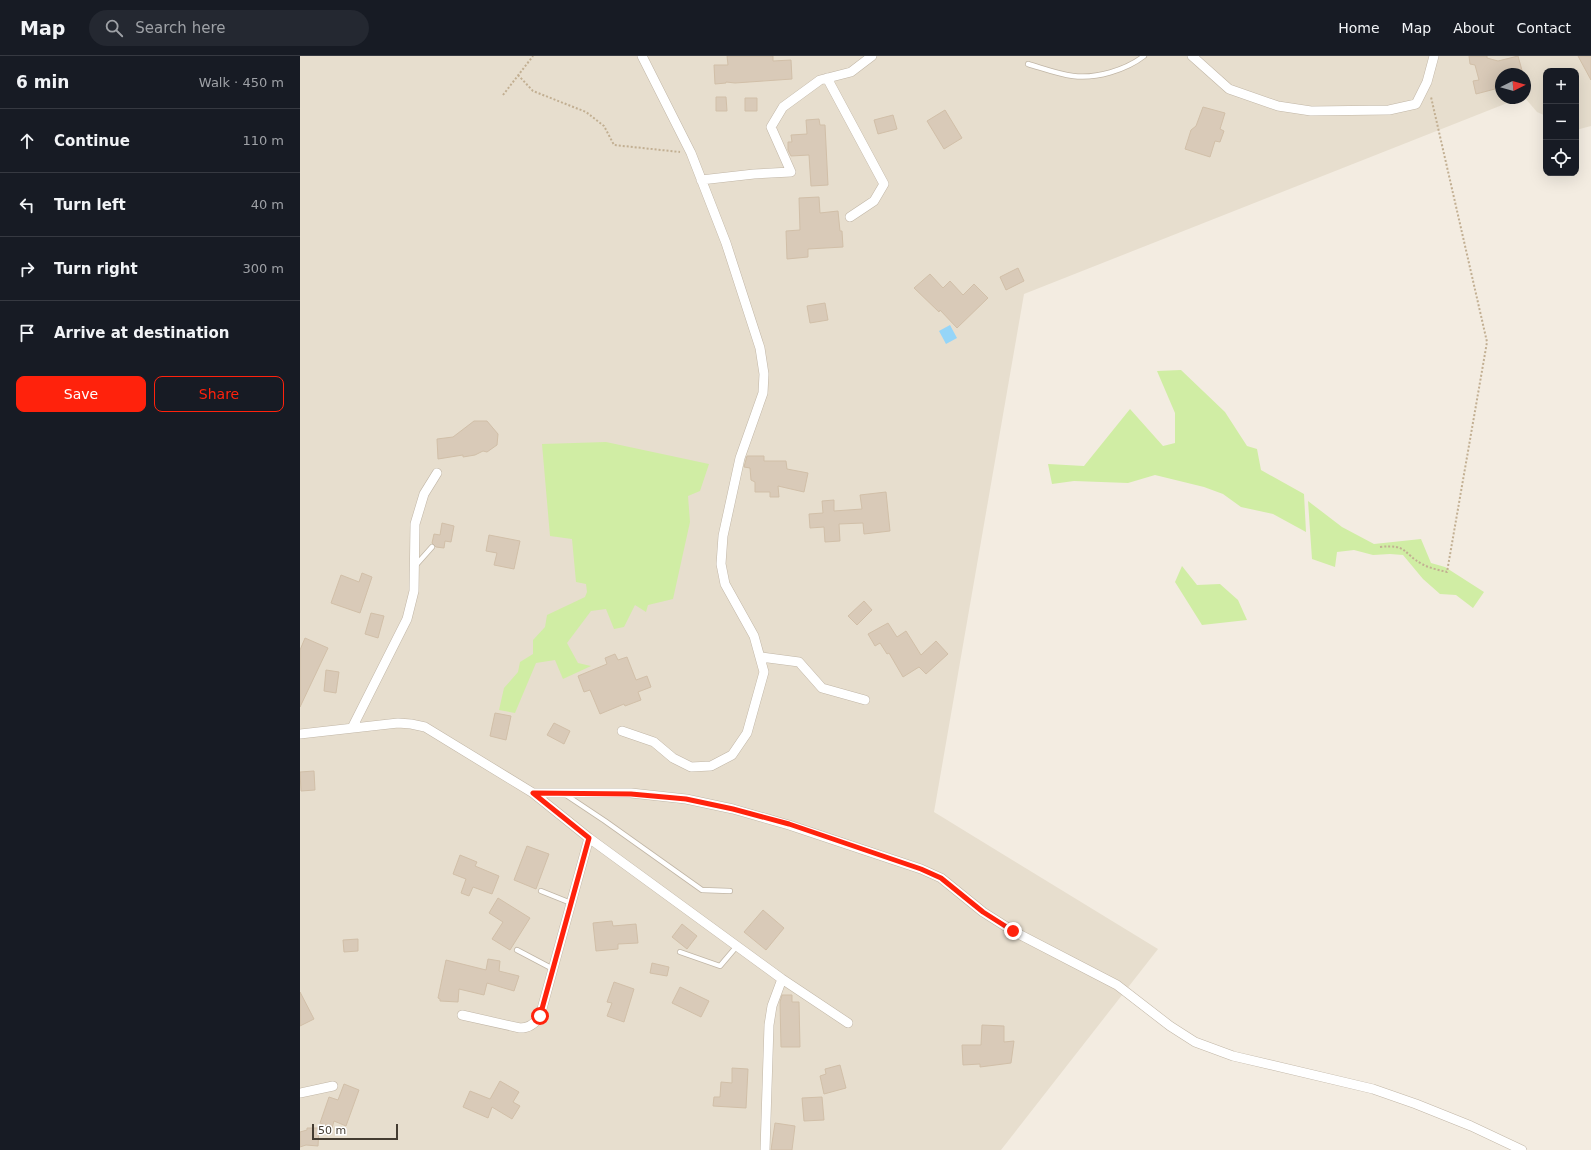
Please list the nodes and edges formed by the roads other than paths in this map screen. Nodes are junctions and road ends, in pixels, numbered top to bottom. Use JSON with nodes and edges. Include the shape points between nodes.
{"nodes":[{"id":1,"x":642,"y":56,"type":"edge"},
{"id":2,"x":872,"y":56,"type":"edge"},
{"id":3,"x":1144,"y":56,"type":"edge"},
{"id":4,"x":1192,"y":56,"type":"edge"},
{"id":5,"x":1434,"y":56,"type":"edge"},
{"id":6,"x":1028,"y":64,"type":"dead end"},
{"id":7,"x":827,"y":78,"type":"junction"},
{"id":8,"x":701,"y":180,"type":"junction"},
{"id":9,"x":850,"y":217,"type":"dead end"},
{"id":10,"x":438,"y":473,"type":"dead end"},
{"id":11,"x":432,"y":547,"type":"dead end"},
{"id":12,"x":414,"y":567,"type":"junction"},
{"id":13,"x":761,"y":657,"type":"junction"},
{"id":14,"x":865,"y":700,"type":"dead end"},
{"id":15,"x":352,"y":728,"type":"junction"},
{"id":16,"x":622,"y":731,"type":"dead end"},
{"id":17,"x":300,"y":734,"type":"edge"},
{"id":18,"x":533,"y":793,"type":"junction"},
{"id":19,"x":563,"y":793,"type":"junction"},
{"id":20,"x":589,"y":838,"type":"junction"},
{"id":21,"x":541,"y":891,"type":"dead end"},
{"id":22,"x":730,"y":891,"type":"dead end"},
{"id":23,"x":571,"y":903,"type":"junction"},
{"id":24,"x":737,"y":946,"type":"junction"},
{"id":25,"x":517,"y":950,"type":"dead end"},
{"id":26,"x":680,"y":952,"type":"dead end"},
{"id":27,"x":553,"y":969,"type":"junction"},
{"id":28,"x":782,"y":979,"type":"junction"},
{"id":29,"x":462,"y":1015,"type":"dead end"},
{"id":30,"x":848,"y":1023,"type":"dead end"},
{"id":31,"x":333,"y":1086,"type":"dead end"},
{"id":32,"x":300,"y":1093,"type":"edge"},
{"id":33,"x":765,"y":1150,"type":"edge"},
{"id":34,"x":1522,"y":1150,"type":"edge"}],
"edges":[{"from":1,"to":8,"type":"street","via":[[691,153]]},
{"from":2,"to":7,"type":"street","via":[[851,72]]},
{"from":3,"to":6,"type":"lane","via":[[1115,70],[1094,76],[1073,76]]},
{"from":4,"to":5,"type":"street","via":[[1229,89],[1278,106],[1311,111],[1389,110],[1416,104],[1427,82]]},
{"from":7,"to":8,"type":"street","via":[[820,80],[783,107],[771,127],[792,172]]},
{"from":7,"to":9,"type":"street","via":[[884,184],[874,201]]},
{"from":8,"to":13,"type":"street","via":[[726,243],[760,348],[764,374],[763,393],[740,458],[723,536],[721,564],[725,584],[754,636]]},
{"from":10,"to":12,"type":"street","via":[[424,494],[415,524]]},
{"from":11,"to":12,"type":"lane"},
{"from":12,"to":15,"type":"street","via":[[414,591],[407,619]]},
{"from":13,"to":14,"type":"street","via":[[799,662],[822,688]]},
{"from":13,"to":16,"type":"street","via":[[764,672],[747,733],[732,755],[711,766],[691,767],[673,758],[654,742]]},
{"from":15,"to":17,"type":"street"},
{"from":15,"to":18,"type":"street","via":[[398,723],[425,727]]},
{"from":18,"to":19,"type":"street"},
{"from":18,"to":20,"type":"street"},
{"from":19,"to":22,"type":"lane","via":[[702,890]]},
{"from":19,"to":34,"type":"street","via":[[639,794],[686,799],[789,824],[921,869],[941,878],[983,912],[1013,931],[1117,985],[1195,1042],[1233,1056],[1373,1089],[1471,1126]]},
{"from":20,"to":23,"type":"street"},
{"from":20,"to":24,"type":"street"},
{"from":21,"to":23,"type":"lane"},
{"from":23,"to":27,"type":"street"},
{"from":24,"to":26,"type":"lane","via":[[720,966]]},
{"from":24,"to":28,"type":"street"},
{"from":25,"to":27,"type":"lane"},
{"from":27,"to":29,"type":"street","via":[[540,1016],[532,1026],[520,1028]]},
{"from":28,"to":30,"type":"street"},
{"from":28,"to":33,"type":"street","via":[[772,1006],[769,1025]]},
{"from":31,"to":32,"type":"street"}]}
